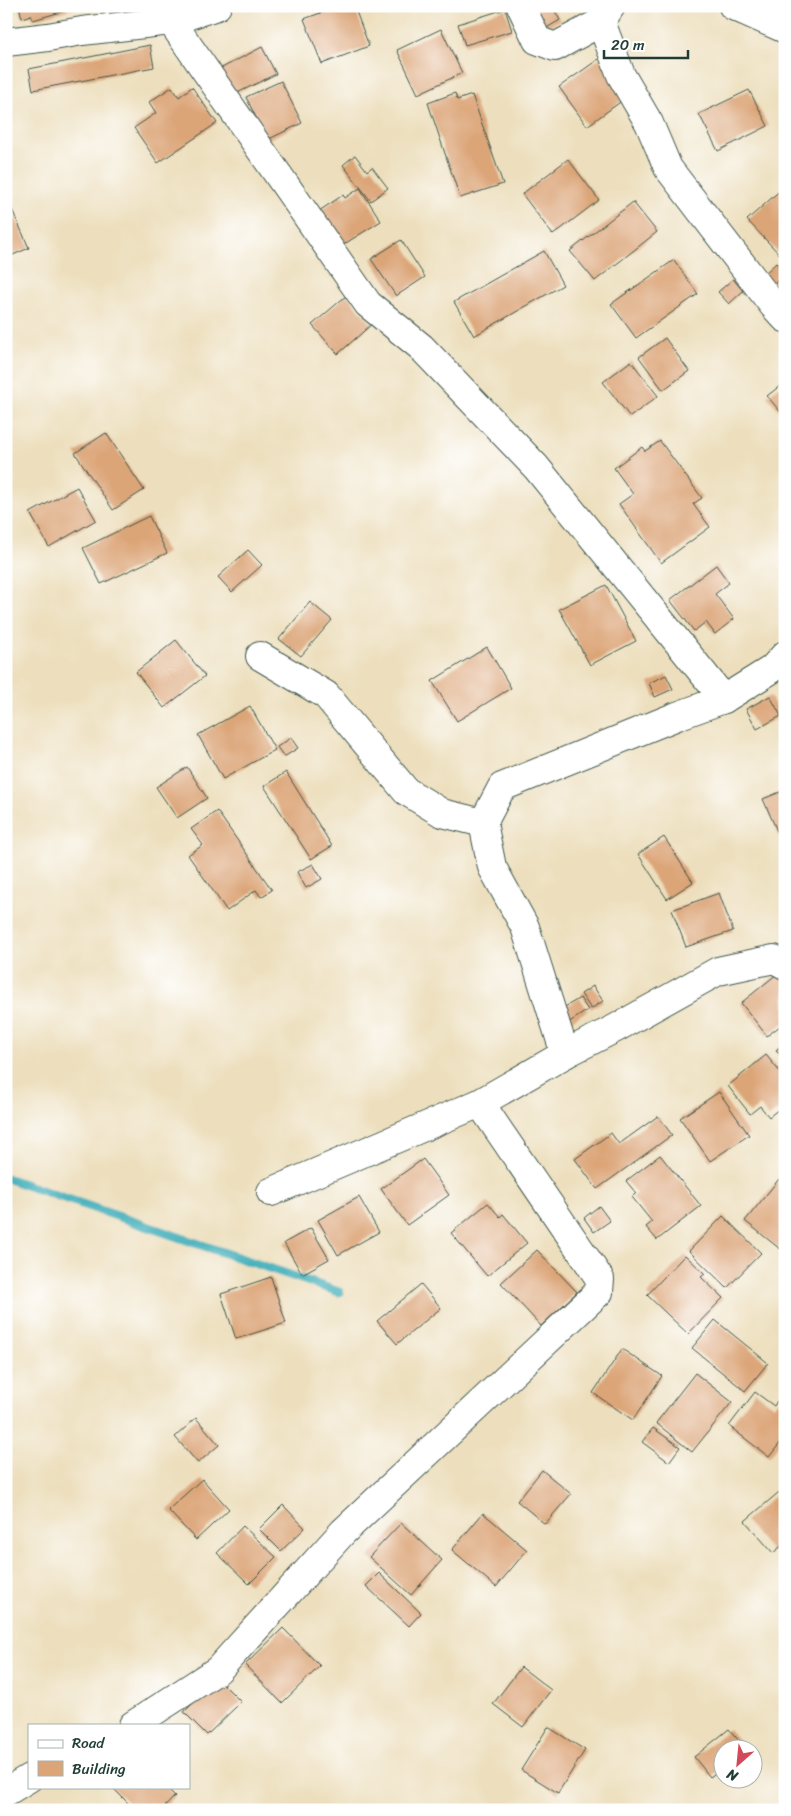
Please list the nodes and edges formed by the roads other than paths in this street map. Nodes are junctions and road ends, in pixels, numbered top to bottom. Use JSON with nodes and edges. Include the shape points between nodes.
{"nodes":[{"id":1,"x":521,"y":6,"type":"edge"},
{"id":2,"x":733,"y":6,"type":"edge"},
{"id":3,"x":203,"y":8,"type":"edge"},
{"id":4,"x":606,"y":14,"type":"edge"},
{"id":5,"x":171,"y":21,"type":"junction"},
{"id":6,"x":785,"y":29,"type":"edge"},
{"id":7,"x":6,"y":42,"type":"edge"},
{"id":8,"x":785,"y":318,"type":"edge"},
{"id":9,"x":260,"y":656,"type":"dead end"},
{"id":10,"x":785,"y":656,"type":"edge"},
{"id":11,"x":724,"y":699,"type":"junction"},
{"id":12,"x":483,"y":823,"type":"junction"},
{"id":13,"x":781,"y":959,"type":"edge"},
{"id":14,"x":565,"y":1054,"type":"junction"},
{"id":15,"x":480,"y":1103,"type":"junction"},
{"id":16,"x":271,"y":1192,"type":"dead end"},
{"id":17,"x":135,"y":1724,"type":"edge"},
{"id":18,"x":28,"y":1779,"type":"edge"},
{"id":19,"x":28,"y":1788,"type":"edge"},
{"id":20,"x":6,"y":1792,"type":"edge"},
{"id":21,"x":6,"y":1800,"type":"edge"}],
"edges":[{"from":1,"to":4,"type":"street","via":[[537,40],[555,47]]},
{"from":2,"to":6,"type":"street"},
{"from":3,"to":5,"type":"street"},
{"from":4,"to":8,"type":"street","via":[[621,75],[649,123],[668,168]]},
{"from":5,"to":7,"type":"street"},
{"from":5,"to":11,"type":"street","via":[[368,304],[421,347],[536,467]]},
{"from":9,"to":12,"type":"street","via":[[326,695],[406,791],[442,813]]},
{"from":10,"to":11,"type":"street"},
{"from":11,"to":12,"type":"street","via":[[502,788]]},
{"from":12,"to":14,"type":"street","via":[[492,867],[525,927]]},
{"from":13,"to":14,"type":"street","via":[[718,971]]},
{"from":14,"to":15,"type":"street"},
{"from":15,"to":16,"type":"street"},
{"from":15,"to":17,"type":"street","via":[[600,1279],[599,1292],[343,1532],[218,1670]]},
{"from":18,"to":20,"type":"street"},
{"from":19,"to":21,"type":"street"}]}
